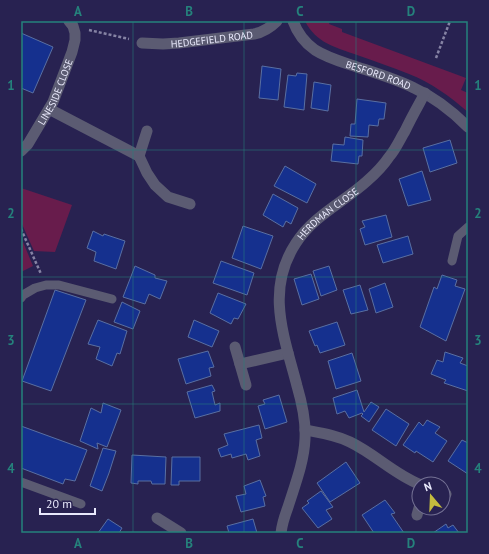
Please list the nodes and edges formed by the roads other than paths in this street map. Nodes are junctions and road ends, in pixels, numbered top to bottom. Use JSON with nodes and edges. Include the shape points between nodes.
{"nodes":[{"id":1,"x":277,"y":21,"type":"edge"},
{"id":2,"x":293,"y":21,"type":"edge"},
{"id":3,"x":71,"y":24,"type":"edge"},
{"id":4,"x":142,"y":43,"type":"road end"},
{"id":5,"x":425,"y":93,"type":"junction"},
{"id":6,"x":49,"y":108,"type":"junction"},
{"id":7,"x":468,"y":127,"type":"edge"},
{"id":8,"x":147,"y":131,"type":"dead end"},
{"id":9,"x":21,"y":151,"type":"edge"},
{"id":10,"x":139,"y":156,"type":"junction"},
{"id":11,"x":190,"y":204,"type":"dead end"},
{"id":12,"x":468,"y":227,"type":"edge"},
{"id":13,"x":452,"y":260,"type":"dead end"},
{"id":14,"x":21,"y":298,"type":"edge"},
{"id":15,"x":112,"y":299,"type":"dead end"},
{"id":16,"x":235,"y":347,"type":"dead end"},
{"id":17,"x":288,"y":353,"type":"junction"},
{"id":18,"x":240,"y":364,"type":"junction"},
{"id":19,"x":246,"y":385,"type":"dead end"},
{"id":20,"x":305,"y":430,"type":"junction"},
{"id":21,"x":411,"y":481,"type":"edge"},
{"id":22,"x":21,"y":482,"type":"edge"},
{"id":23,"x":81,"y":504,"type":"dead end"},
{"id":24,"x":157,"y":518,"type":"dead end"},
{"id":25,"x":181,"y":533,"type":"edge"},
{"id":26,"x":281,"y":533,"type":"edge"}],
"edges":[{"from":1,"to":4,"type":"street","name":"HEDGEFIELD ROAD","via":[[265,31],[254,34],[179,43]]},
{"from":2,"to":5,"type":"street","name":"BESFORD ROAD","via":[[304,40],[323,55],[402,82]]},
{"from":3,"to":6,"type":"street","name":"LINESIDE CLOSE","via":[[75,40],[72,52]]},
{"from":5,"to":7,"type":"street","name":"BESFORD ROAD"},
{"from":5,"to":17,"type":"street","name":"HERDMAN CLOSE","via":[[389,157],[366,182],[316,220],[304,232],[288,258],[282,273],[278,301]]},
{"from":6,"to":9,"type":"street","name":"LINESIDE CLOSE","via":[[28,144]]},
{"from":6,"to":10,"type":"street"},
{"from":8,"to":10,"type":"street"},
{"from":10,"to":11,"type":"street","via":[[159,189],[168,197]]},
{"from":12,"to":13,"type":"lane","via":[[458,236]]},
{"from":14,"to":15,"type":"lane","via":[[35,288],[59,285]]},
{"from":16,"to":18,"type":"street"},
{"from":17,"to":18,"type":"street"},
{"from":17,"to":20,"type":"street","name":"HERDMAN CLOSE","via":[[305,417]]},
{"from":18,"to":19,"type":"street"},
{"from":20,"to":21,"type":"street","via":[[325,433],[350,442]]},
{"from":20,"to":26,"type":"street","name":"HERDMAN CLOSE","via":[[302,461]]},
{"from":22,"to":23,"type":"lane"},
{"from":24,"to":25,"type":"street"}]}
